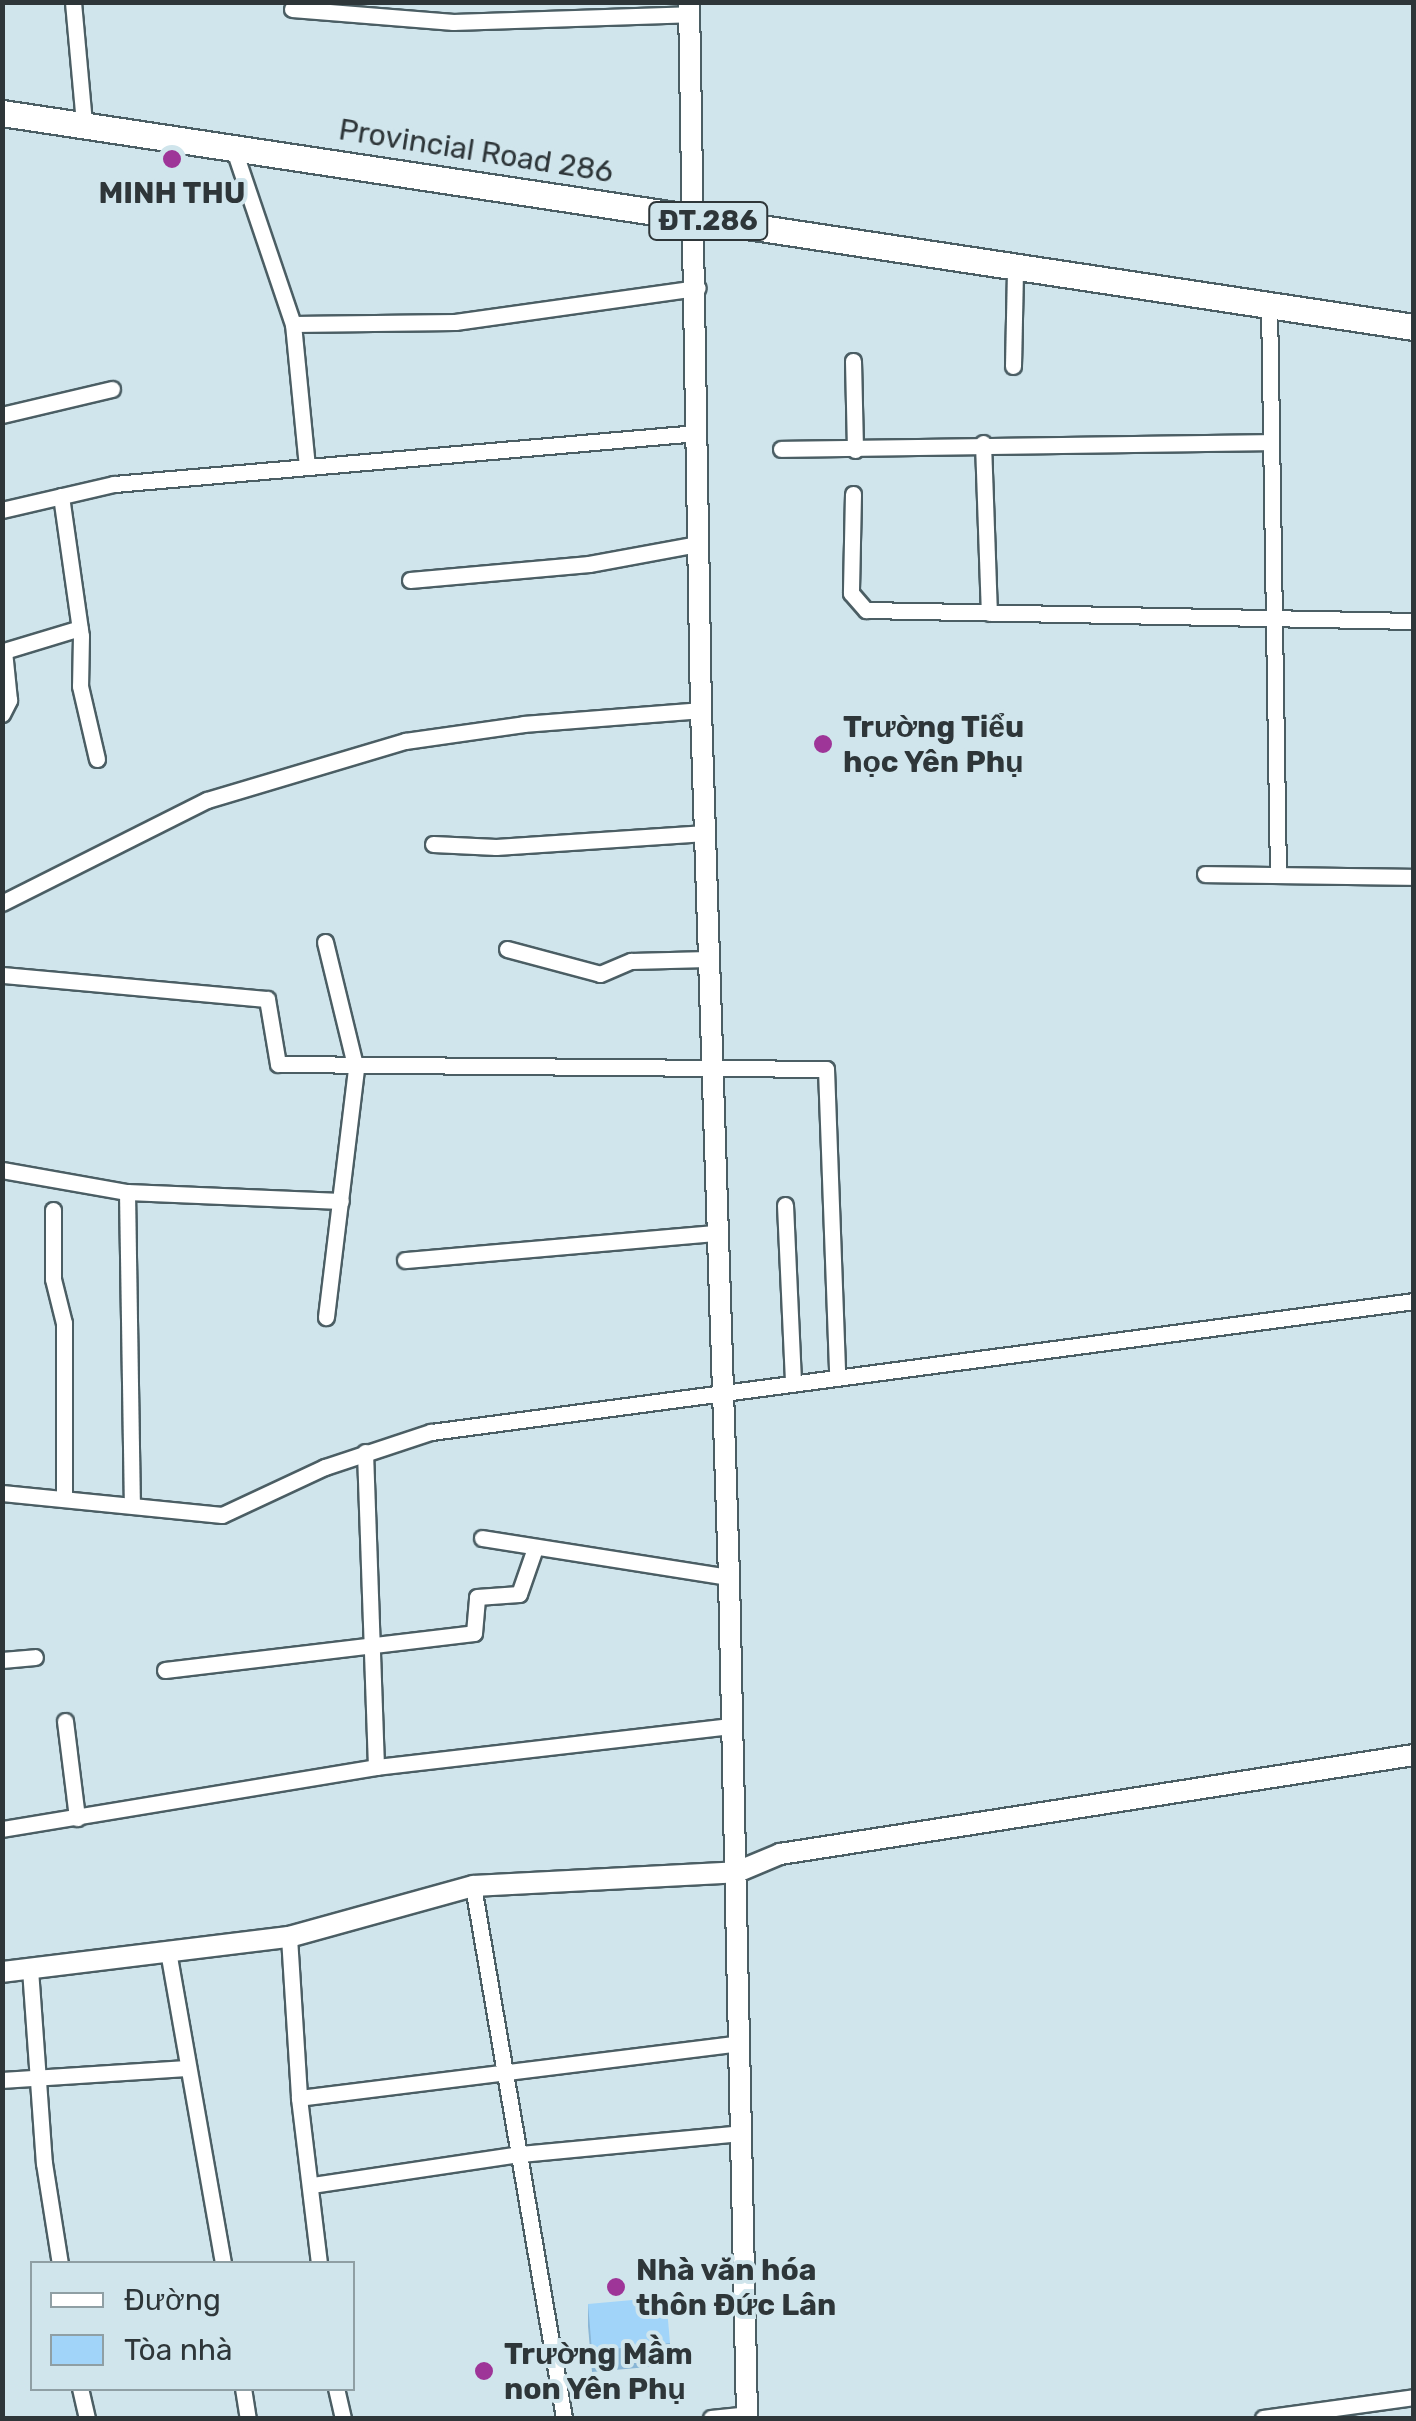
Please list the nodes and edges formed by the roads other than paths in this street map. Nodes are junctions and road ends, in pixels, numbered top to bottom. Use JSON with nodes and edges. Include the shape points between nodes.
{"nodes":[{"id":1,"x":73,"y":2,"type":"edge"},
{"id":2,"x":689,"y":8,"type":"edge"},
{"id":3,"x":292,"y":9,"type":"dead end"},
{"id":4,"x":2,"y":112,"type":"edge"},
{"id":5,"x":84,"y":124,"type":"junction"},
{"id":6,"x":233,"y":147,"type":"junction"},
{"id":7,"x":696,"y":219,"type":"junction"},
{"id":8,"x":1015,"y":267,"type":"junction"},
{"id":9,"x":698,"y":288,"type":"junction"},
{"id":10,"x":1268,"y":304,"type":"junction"},
{"id":11,"x":293,"y":324,"type":"junction"},
{"id":12,"x":1414,"y":326,"type":"edge"},
{"id":13,"x":852,"y":362,"type":"dead end"},
{"id":14,"x":1013,"y":366,"type":"dead end"},
{"id":15,"x":112,"y":389,"type":"dead end"},
{"id":16,"x":2,"y":415,"type":"edge"},
{"id":17,"x":698,"y":433,"type":"junction"},
{"id":18,"x":1270,"y":442,"type":"junction"},
{"id":19,"x":983,"y":443,"type":"junction"},
{"id":20,"x":781,"y":449,"type":"dead end"},
{"id":21,"x":855,"y":450,"type":"junction"},
{"id":22,"x":307,"y":466,"type":"junction"},
{"id":23,"x":853,"y":494,"type":"dead end"},
{"id":24,"x":61,"y":496,"type":"junction"},
{"id":25,"x":2,"y":510,"type":"edge"},
{"id":26,"x":698,"y":544,"type":"junction"},
{"id":27,"x":410,"y":580,"type":"dead end"},
{"id":28,"x":989,"y":613,"type":"junction"},
{"id":29,"x":1276,"y":619,"type":"junction"},
{"id":30,"x":1414,"y":621,"type":"edge"},
{"id":31,"x":80,"y":628,"type":"junction"},
{"id":32,"x":701,"y":710,"type":"junction"},
{"id":33,"x":2,"y":714,"type":"edge"},
{"id":34,"x":97,"y":759,"type":"dead end"},
{"id":35,"x":706,"y":833,"type":"junction"},
{"id":36,"x":433,"y":844,"type":"dead end"},
{"id":37,"x":1205,"y":874,"type":"dead end"},
{"id":38,"x":1278,"y":875,"type":"junction"},
{"id":39,"x":1414,"y":877,"type":"edge"},
{"id":40,"x":2,"y":903,"type":"edge"},
{"id":41,"x":325,"y":942,"type":"dead end"},
{"id":42,"x":508,"y":949,"type":"dead end"},
{"id":43,"x":708,"y":960,"type":"junction"},
{"id":44,"x":2,"y":975,"type":"edge"},
{"id":45,"x":710,"y":1068,"type":"junction"},
{"id":46,"x":356,"y":1069,"type":"junction"},
{"id":47,"x":2,"y":1170,"type":"edge"},
{"id":48,"x":127,"y":1192,"type":"junction"},
{"id":49,"x":341,"y":1201,"type":"junction"},
{"id":50,"x":785,"y":1205,"type":"dead end"},
{"id":51,"x":53,"y":1210,"type":"dead end"},
{"id":52,"x":716,"y":1233,"type":"junction"},
{"id":53,"x":405,"y":1260,"type":"dead end"},
{"id":54,"x":1414,"y":1301,"type":"edge"},
{"id":55,"x":326,"y":1317,"type":"dead end"},
{"id":56,"x":837,"y":1374,"type":"junction"},
{"id":57,"x":793,"y":1382,"type":"junction"},
{"id":58,"x":720,"y":1391,"type":"junction"},
{"id":59,"x":364,"y":1452,"type":"junction"},
{"id":60,"x":2,"y":1493,"type":"edge"},
{"id":61,"x":64,"y":1498,"type":"junction"},
{"id":62,"x":132,"y":1503,"type":"junction"},
{"id":63,"x":482,"y":1538,"type":"dead end"},
{"id":64,"x":534,"y":1548,"type":"junction"},
{"id":65,"x":730,"y":1576,"type":"junction"},
{"id":66,"x":368,"y":1646,"type":"junction"},
{"id":67,"x":35,"y":1657,"type":"dead end"},
{"id":68,"x":2,"y":1660,"type":"edge"},
{"id":69,"x":165,"y":1670,"type":"dead end"},
{"id":70,"x":65,"y":1721,"type":"dead end"},
{"id":71,"x":730,"y":1726,"type":"junction"},
{"id":72,"x":1414,"y":1755,"type":"edge"},
{"id":73,"x":376,"y":1767,"type":"junction"},
{"id":74,"x":77,"y":1818,"type":"junction"},
{"id":75,"x":2,"y":1828,"type":"edge"},
{"id":76,"x":738,"y":1872,"type":"junction"},
{"id":77,"x":473,"y":1886,"type":"junction"},
{"id":78,"x":289,"y":1937,"type":"junction"},
{"id":79,"x":168,"y":1951,"type":"junction"},
{"id":80,"x":30,"y":1969,"type":"junction"},
{"id":81,"x":2,"y":1972,"type":"edge"},
{"id":82,"x":739,"y":2043,"type":"junction"},
{"id":83,"x":187,"y":2068,"type":"junction"},
{"id":84,"x":501,"y":2072,"type":"junction"},
{"id":85,"x":40,"y":2079,"type":"junction"},
{"id":86,"x":2,"y":2080,"type":"edge"},
{"id":87,"x":299,"y":2098,"type":"junction"},
{"id":88,"x":741,"y":2133,"type":"junction"},
{"id":89,"x":520,"y":2154,"type":"junction"},
{"id":90,"x":312,"y":2185,"type":"junction"},
{"id":91,"x":60,"y":2261,"type":"edge"},
{"id":92,"x":222,"y":2261,"type":"edge"},
{"id":93,"x":319,"y":2261,"type":"edge"},
{"id":94,"x":81,"y":2391,"type":"edge"},
{"id":95,"x":244,"y":2391,"type":"edge"},
{"id":96,"x":337,"y":2391,"type":"edge"},
{"id":97,"x":1414,"y":2398,"type":"edge"},
{"id":98,"x":747,"y":2416,"type":"edge"},
{"id":99,"x":87,"y":2418,"type":"edge"},
{"id":100,"x":248,"y":2418,"type":"edge"},
{"id":101,"x":342,"y":2418,"type":"edge"},
{"id":102,"x":564,"y":2418,"type":"edge"},
{"id":103,"x":711,"y":2418,"type":"edge"},
{"id":104,"x":1263,"y":2418,"type":"edge"}],
"edges":[{"from":1,"to":5,"type":"street"},
{"from":2,"to":3,"type":"street","via":[[454,22]]},
{"from":2,"to":7,"type":"street"},
{"from":4,"to":5,"type":"main road","name":"Provincial Road 286","number":"ĐT.286"},
{"from":5,"to":6,"type":"main road","name":"Provincial Road 286","number":"ĐT.286"},
{"from":6,"to":7,"type":"main road","name":"Provincial Road 286","number":"ĐT.286"},
{"from":6,"to":11,"type":"street"},
{"from":7,"to":8,"type":"main road","name":"Provincial Road 286","number":"ĐT.286"},
{"from":7,"to":9,"type":"street"},
{"from":8,"to":10,"type":"main road","name":"Provincial Road 286","number":"ĐT.286"},
{"from":8,"to":14,"type":"street"},
{"from":9,"to":11,"type":"street","via":[[455,322]]},
{"from":9,"to":17,"type":"street"},
{"from":10,"to":12,"type":"main road","name":"Provincial Road 286","number":"ĐT.286"},
{"from":10,"to":18,"type":"street"},
{"from":11,"to":22,"type":"street"},
{"from":13,"to":21,"type":"street"},
{"from":15,"to":16,"type":"street"},
{"from":17,"to":22,"type":"street"},
{"from":17,"to":26,"type":"street"},
{"from":18,"to":19,"type":"street"},
{"from":18,"to":29,"type":"street"},
{"from":19,"to":21,"type":"street"},
{"from":19,"to":28,"type":"street"},
{"from":20,"to":21,"type":"street"},
{"from":22,"to":24,"type":"street","via":[[114,484]]},
{"from":23,"to":28,"type":"street","via":[[851,593],[858,608]]},
{"from":24,"to":25,"type":"street"},
{"from":24,"to":31,"type":"street"},
{"from":26,"to":27,"type":"street","via":[[589,564]]},
{"from":26,"to":32,"type":"street"},
{"from":28,"to":29,"type":"street"},
{"from":29,"to":30,"type":"street"},
{"from":29,"to":38,"type":"street"},
{"from":31,"to":33,"type":"street","via":[[4,651],[9,700]]},
{"from":31,"to":34,"type":"street","via":[[80,686]]},
{"from":32,"to":35,"type":"street"},
{"from":32,"to":40,"type":"street","via":[[524,724],[405,742],[207,800]]},
{"from":35,"to":36,"type":"street","via":[[496,847]]},
{"from":35,"to":43,"type":"street"},
{"from":37,"to":38,"type":"street"},
{"from":38,"to":39,"type":"street"},
{"from":41,"to":46,"type":"street"},
{"from":42,"to":43,"type":"street","via":[[600,974],[631,961]]},
{"from":43,"to":45,"type":"street"},
{"from":44,"to":46,"type":"street","via":[[267,999],[278,1064]]},
{"from":45,"to":46,"type":"street"},
{"from":45,"to":52,"type":"street"},
{"from":45,"to":56,"type":"street","via":[[826,1068]]},
{"from":46,"to":49,"type":"street"},
{"from":47,"to":48,"type":"street"},
{"from":48,"to":49,"type":"street"},
{"from":48,"to":62,"type":"street"},
{"from":49,"to":55,"type":"street"},
{"from":50,"to":57,"type":"street"},
{"from":51,"to":61,"type":"street","via":[[53,1279],[64,1322]]},
{"from":52,"to":53,"type":"street"},
{"from":52,"to":58,"type":"street"},
{"from":54,"to":56,"type":"street"},
{"from":56,"to":57,"type":"street"},
{"from":57,"to":58,"type":"street"},
{"from":58,"to":59,"type":"street","via":[[431,1432]]},
{"from":58,"to":65,"type":"street"},
{"from":59,"to":62,"type":"street","via":[[222,1515]]},
{"from":59,"to":66,"type":"street","via":[[372,1587]]},
{"from":60,"to":61,"type":"street"},
{"from":61,"to":62,"type":"street"},
{"from":63,"to":64,"type":"street"},
{"from":64,"to":65,"type":"street"},
{"from":64,"to":66,"type":"street","via":[[519,1594],[477,1597],[474,1633]]},
{"from":65,"to":71,"type":"street"},
{"from":66,"to":69,"type":"street"},
{"from":66,"to":73,"type":"street"},
{"from":67,"to":68,"type":"street"},
{"from":70,"to":74,"type":"street"},
{"from":71,"to":73,"type":"street"},
{"from":71,"to":76,"type":"street"},
{"from":72,"to":76,"type":"street","via":[[780,1854]]},
{"from":73,"to":74,"type":"street"},
{"from":74,"to":75,"type":"street"},
{"from":76,"to":77,"type":"street"},
{"from":76,"to":82,"type":"street"},
{"from":77,"to":78,"type":"street"},
{"from":77,"to":84,"type":"street"},
{"from":78,"to":79,"type":"street"},
{"from":78,"to":87,"type":"street"},
{"from":79,"to":80,"type":"street"},
{"from":79,"to":83,"type":"street"},
{"from":80,"to":81,"type":"street"},
{"from":80,"to":85,"type":"street"},
{"from":82,"to":84,"type":"street"},
{"from":82,"to":88,"type":"street"},
{"from":83,"to":85,"type":"street"},
{"from":83,"to":92,"type":"street"},
{"from":84,"to":87,"type":"street"},
{"from":84,"to":89,"type":"street"},
{"from":85,"to":86,"type":"street"},
{"from":85,"to":91,"type":"street"},
{"from":87,"to":90,"type":"street"},
{"from":88,"to":89,"type":"street"},
{"from":88,"to":98,"type":"street"},
{"from":89,"to":90,"type":"street"},
{"from":89,"to":102,"type":"street"},
{"from":90,"to":93,"type":"street"},
{"from":94,"to":99,"type":"street"},
{"from":95,"to":100,"type":"street"},
{"from":96,"to":101,"type":"street"},
{"from":97,"to":104,"type":"street"},
{"from":98,"to":103,"type":"street"}]}
